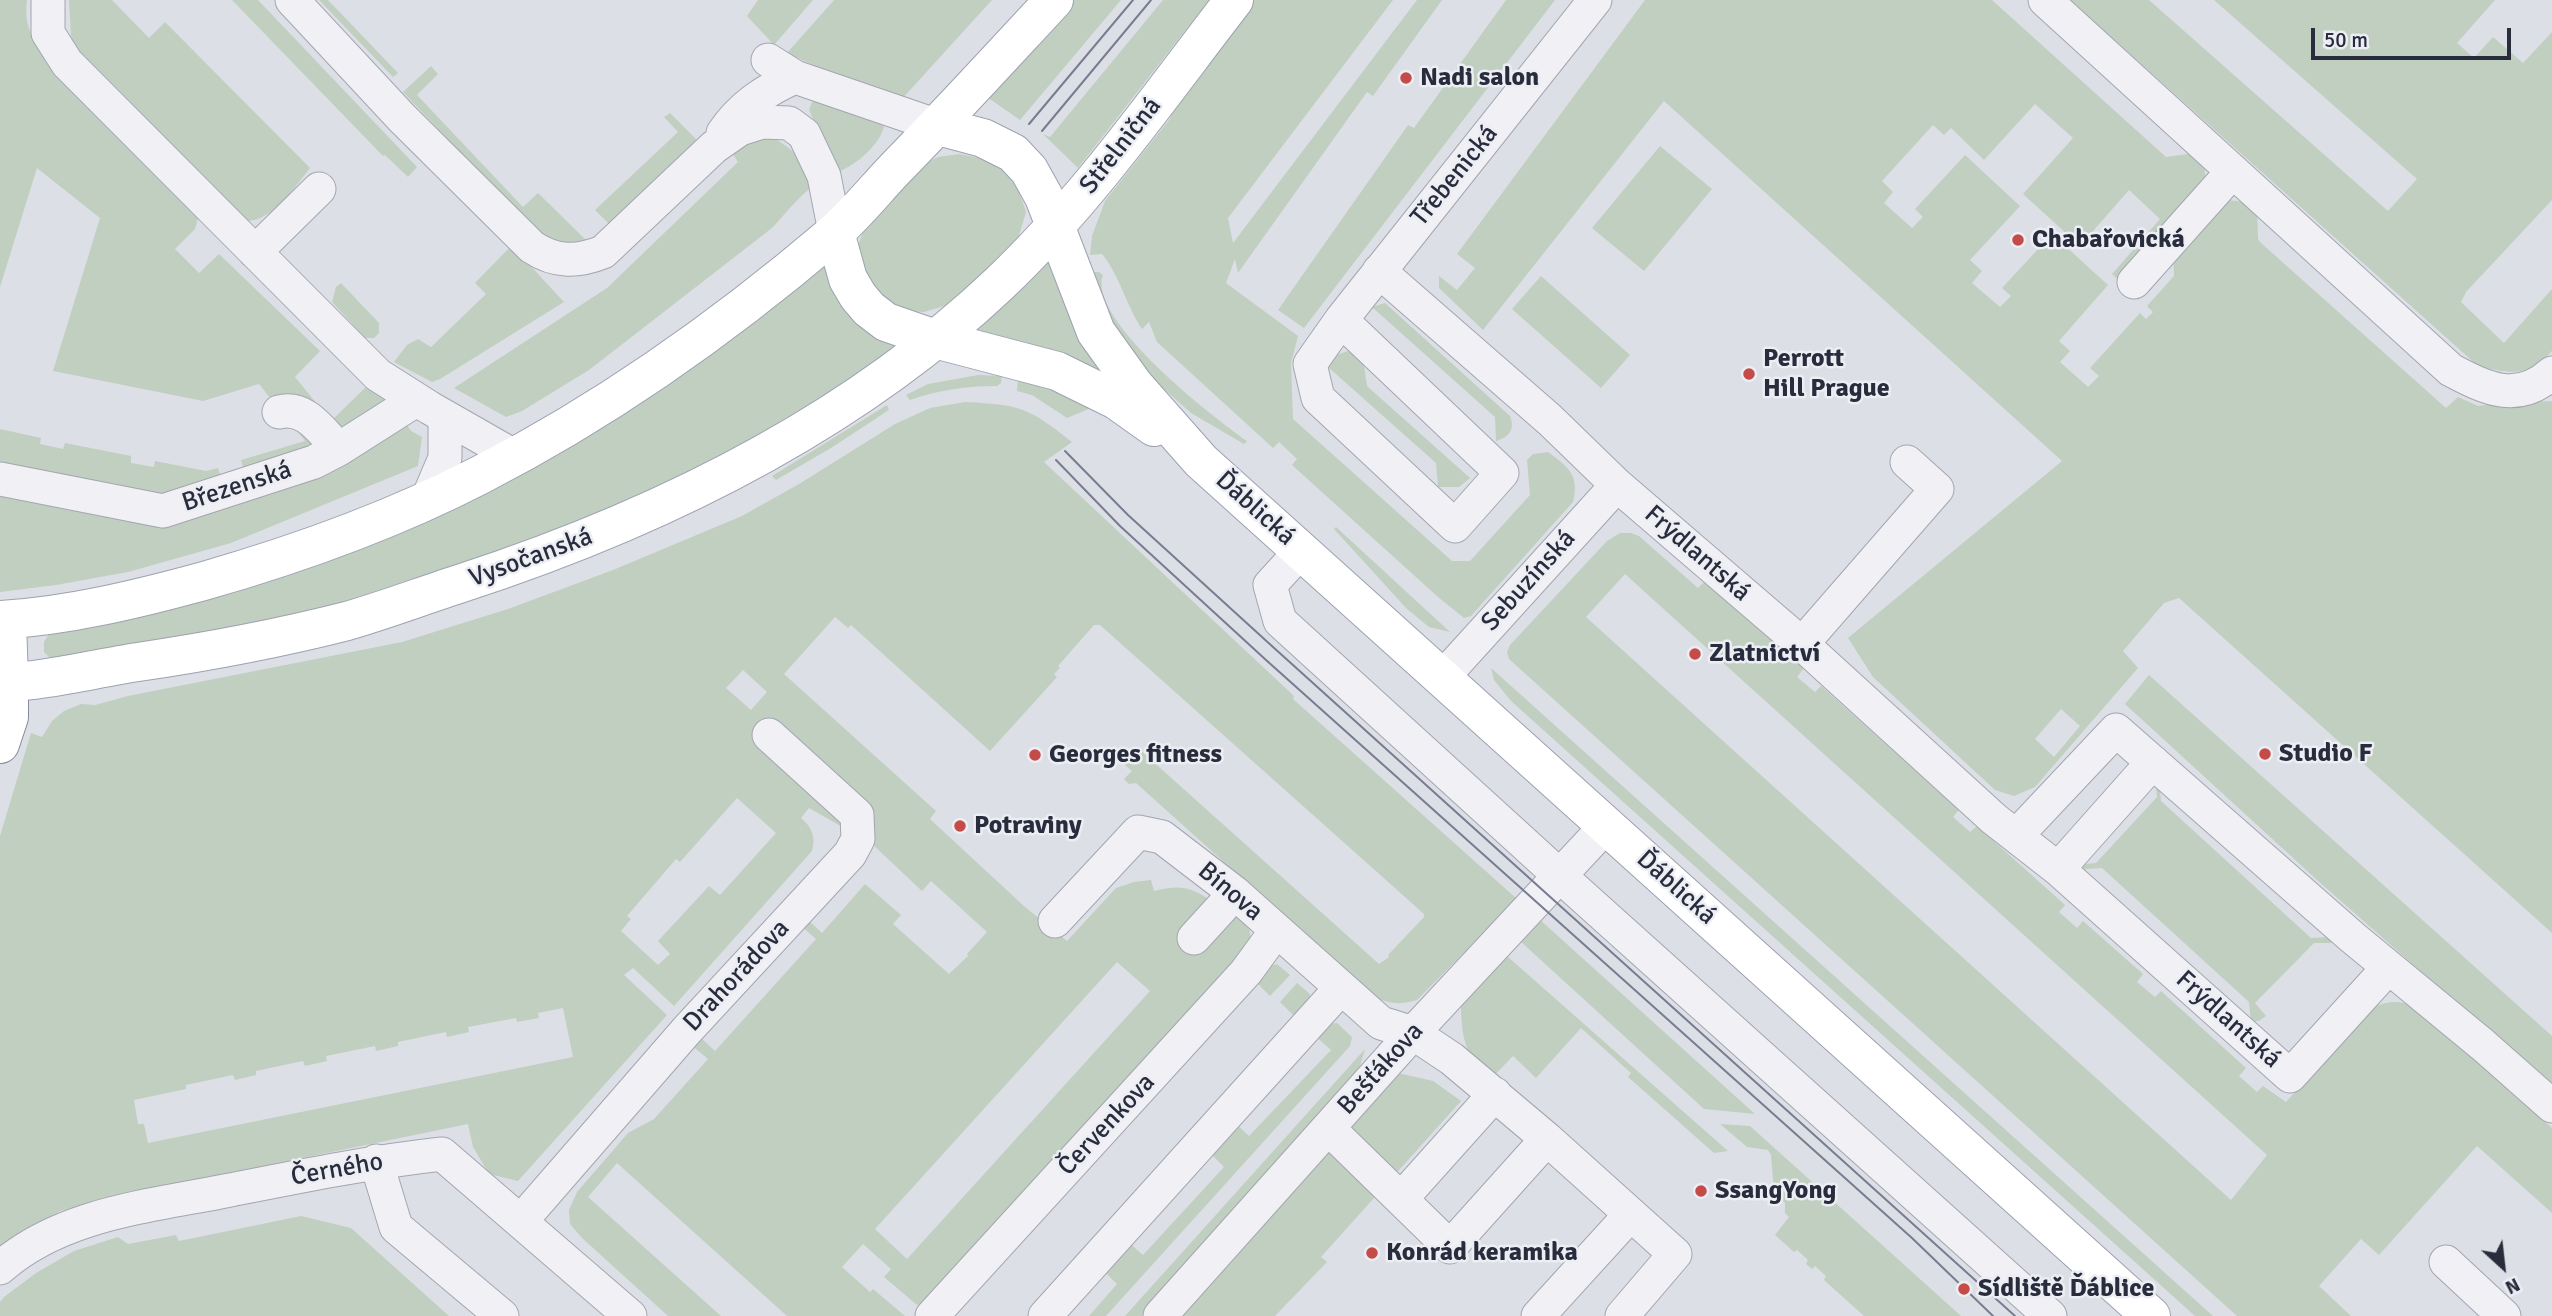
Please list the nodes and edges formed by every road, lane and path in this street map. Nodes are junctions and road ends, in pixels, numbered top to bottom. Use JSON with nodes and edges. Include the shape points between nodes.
{"nodes":[{"id":1,"x":48,"y":0,"type":"edge"},
{"id":2,"x":292,"y":0,"type":"edge"},
{"id":3,"x":1054,"y":0,"type":"edge"},
{"id":4,"x":1234,"y":0,"type":"edge"},
{"id":5,"x":1595,"y":0,"type":"edge"},
{"id":6,"x":2045,"y":0,"type":"edge"},
{"id":7,"x":938,"y":125,"type":"junction"},
{"id":8,"x":714,"y":147,"type":"junction"},
{"id":9,"x":2233,"y":171,"type":"junction"},
{"id":10,"x":319,"y":189,"type":"dead end"},
{"id":11,"x":1055,"y":225,"type":"junction"},
{"id":12,"x":835,"y":232,"type":"junction"},
{"id":13,"x":255,"y":252,"type":"junction"},
{"id":14,"x":1379,"y":271,"type":"junction"},
{"id":15,"x":2134,"y":282,"type":"dead end"},
{"id":16,"x":999,"y":283,"type":"joint"},
{"id":17,"x":1341,"y":320,"type":"junction"},
{"id":18,"x":935,"y":339,"type":"junction"},
{"id":19,"x":2552,"y":373,"type":"edge"},
{"id":20,"x":416,"y":400,"type":"junction"},
{"id":21,"x":279,"y":412,"type":"dead end"},
{"id":22,"x":446,"y":417,"type":"junction"},
{"id":23,"x":339,"y":450,"type":"junction"},
{"id":24,"x":514,"y":456,"type":"junction"},
{"id":25,"x":1201,"y":461,"type":"junction"},
{"id":26,"x":1907,"y":462,"type":"dead end"},
{"id":27,"x":0,"y":479,"type":"edge"},
{"id":28,"x":1617,"y":485,"type":"junction"},
{"id":29,"x":428,"y":498,"type":"junction"},
{"id":30,"x":1301,"y":551,"type":"junction"},
{"id":31,"x":4,"y":620,"type":"edge"},
{"id":32,"x":1802,"y":644,"type":"junction"},
{"id":33,"x":1442,"y":678,"type":"junction"},
{"id":34,"x":4,"y":683,"type":"edge"},
{"id":35,"x":769,"y":735,"type":"dead end"},
{"id":36,"x":0,"y":744,"type":"edge"},
{"id":37,"x":2153,"y":762,"type":"junction"},
{"id":38,"x":1606,"y":826,"type":"junction"},
{"id":39,"x":2017,"y":835,"type":"junction"},
{"id":40,"x":2058,"y":869,"type":"junction"},
{"id":41,"x":1560,"y":876,"type":"junction"},
{"id":42,"x":1236,"y":893,"type":"junction"},
{"id":43,"x":1055,"y":921,"type":"dead end"},
{"id":44,"x":1276,"y":931,"type":"junction"},
{"id":45,"x":1195,"y":938,"type":"dead end"},
{"id":46,"x":2388,"y":968,"type":"junction"},
{"id":47,"x":1341,"y":988,"type":"junction"},
{"id":48,"x":1413,"y":1033,"type":"junction"},
{"id":49,"x":1495,"y":1094,"type":"junction"},
{"id":50,"x":2552,"y":1106,"type":"edge"},
{"id":51,"x":1328,"y":1128,"type":"junction"},
{"id":52,"x":1547,"y":1139,"type":"junction"},
{"id":53,"x":376,"y":1161,"type":"junction"},
{"id":54,"x":1401,"y":1199,"type":"junction"},
{"id":55,"x":1630,"y":1215,"type":"junction"},
{"id":56,"x":521,"y":1221,"type":"junction"},
{"id":57,"x":2446,"y":1262,"type":"dead end"},
{"id":58,"x":0,"y":1268,"type":"edge"},
{"id":59,"x":502,"y":1316,"type":"edge"},
{"id":60,"x":630,"y":1316,"type":"edge"},
{"id":61,"x":932,"y":1316,"type":"edge"},
{"id":62,"x":1045,"y":1316,"type":"edge"},
{"id":63,"x":1160,"y":1316,"type":"edge"},
{"id":64,"x":1538,"y":1316,"type":"edge"},
{"id":65,"x":1622,"y":1316,"type":"edge"},
{"id":66,"x":2050,"y":1316,"type":"edge"},
{"id":67,"x":2151,"y":1316,"type":"edge"},
{"id":68,"x":2504,"y":1316,"type":"edge"}],
"edges":[{"from":1,"to":13,"type":"street","via":[[48,33],[67,63]]},
{"from":2,"to":8,"type":"street","via":[[402,118],[541,253],[568,261],[603,252]]},
{"from":3,"to":7,"type":"main road"},
{"from":4,"to":11,"type":"main road","name":"Střelničná","via":[[1087,191]]},
{"from":5,"to":14,"type":"street","name":"Třebenická"},
{"from":6,"to":9,"type":"street"},
{"from":7,"to":8,"type":"street","via":[[781,69],[766,90],[733,118]]},
{"from":7,"to":11,"type":"main road","via":[[983,138],[1013,153],[1029,170]]},
{"from":7,"to":12,"type":"main road"},
{"from":8,"to":12,"type":"street","via":[[740,129],[762,122],[789,123],[804,134],[824,176]]},
{"from":9,"to":15,"type":"street"},
{"from":9,"to":19,"type":"street","via":[[2451,370],[2498,391],[2539,385]]},
{"from":10,"to":13,"type":"street"},
{"from":11,"to":16,"type":"main road","name":"Střelničná"},
{"from":11,"to":25,"type":"main road","via":[[1096,332],[1134,385]]},
{"from":12,"to":18,"type":"main road","via":[[848,279],[869,309],[886,322]]},
{"from":12,"to":24,"type":"main road","via":[[674,357]]},
{"from":13,"to":20,"type":"street","via":[[379,375]]},
{"from":14,"to":17,"type":"street","name":"Třebenická"},
{"from":14,"to":28,"type":"street","name":"Frýdlantská","via":[[1550,420]]},
{"from":16,"to":18,"type":"main road","name":"Vysočanská"},
{"from":17,"to":17,"type":"street","via":[[1502,473],[1455,527],[1318,398],[1310,364]]},
{"from":18,"to":25,"type":"main road","via":[[1057,371],[1116,400]]},
{"from":18,"to":34,"type":"main road","name":"Vysočanská","via":[[786,443],[580,542],[347,621],[184,655]]},
{"from":20,"to":22,"type":"street"},
{"from":20,"to":23,"type":"street","name":"Březenská"},
{"from":21,"to":23,"type":"street","via":[[307,415]]},
{"from":22,"to":24,"type":"street"},
{"from":22,"to":29,"type":"street","via":[[445,458]]},
{"from":23,"to":27,"type":"street","name":"Březenská","via":[[163,511]]},
{"from":24,"to":29,"type":"main road"},
{"from":25,"to":30,"type":"main road","name":"Ďáblická"},
{"from":26,"to":32,"type":"street","via":[[1937,489]]},
{"from":28,"to":32,"type":"street","name":"Frýdlantská"},
{"from":28,"to":33,"type":"street","name":"Sebuzínská"},
{"from":29,"to":31,"type":"main road","via":[[312,546],[224,575],[161,593]]},
{"from":30,"to":33,"type":"main road","name":"Ďáblická"},
{"from":30,"to":41,"type":"street","via":[[1270,585],[1280,621]]},
{"from":31,"to":34,"type":"main road"},
{"from":32,"to":39,"type":"street","name":"Frýdlantská"},
{"from":33,"to":38,"type":"main road","name":"Ďáblická"},
{"from":34,"to":36,"type":"main road","via":[[9,717]]},
{"from":35,"to":56,"type":"street","name":"Drahorádova","via":[[857,816],[858,839],[850,854],[687,1030]]},
{"from":37,"to":39,"type":"street","via":[[2116,730]]},
{"from":37,"to":40,"type":"street"},
{"from":37,"to":46,"type":"street"},
{"from":38,"to":41,"type":"street","name":"Bešťákova"},
{"from":38,"to":67,"type":"main road","name":"Ďáblická"},
{"from":39,"to":40,"type":"street","name":"Frýdlantská"},
{"from":40,"to":46,"type":"street","name":"Frýdlantská","via":[[2290,1076]]},
{"from":41,"to":48,"type":"street","name":"Bešťákova"},
{"from":41,"to":66,"type":"street"},
{"from":42,"to":43,"type":"street","name":"Bínova","via":[[1162,837],[1138,832]]},
{"from":42,"to":44,"type":"street","name":"Bínova"},
{"from":42,"to":45,"type":"street"},
{"from":44,"to":47,"type":"street","name":"Bínova"},
{"from":44,"to":61,"type":"street","name":"Červenkova","via":[[1246,972]]},
{"from":46,"to":50,"type":"street"},
{"from":47,"to":48,"type":"street","name":"Bínova","via":[[1381,1023]]},
{"from":47,"to":62,"type":"street"},
{"from":48,"to":49,"type":"street","name":"Bínova"},
{"from":48,"to":51,"type":"street","name":"Bešťákova"},
{"from":49,"to":52,"type":"street","name":"Bínova"},
{"from":49,"to":54,"type":"street"},
{"from":51,"to":54,"type":"street"},
{"from":51,"to":63,"type":"street","name":"Bešťákova"},
{"from":52,"to":54,"type":"street","via":[[1450,1247]]},
{"from":52,"to":55,"type":"street","name":"Bínova"},
{"from":53,"to":56,"type":"street","name":"Černého","via":[[442,1154]]},
{"from":53,"to":58,"type":"street","name":"Černého","via":[[117,1212],[66,1227]]},
{"from":53,"to":59,"type":"street","via":[[396,1227]]},
{"from":55,"to":64,"type":"street"},
{"from":55,"to":65,"type":"street","name":"Bínova","via":[[1675,1254]]},
{"from":56,"to":60,"type":"street","name":"Černého"},
{"from":57,"to":68,"type":"street"}]}
